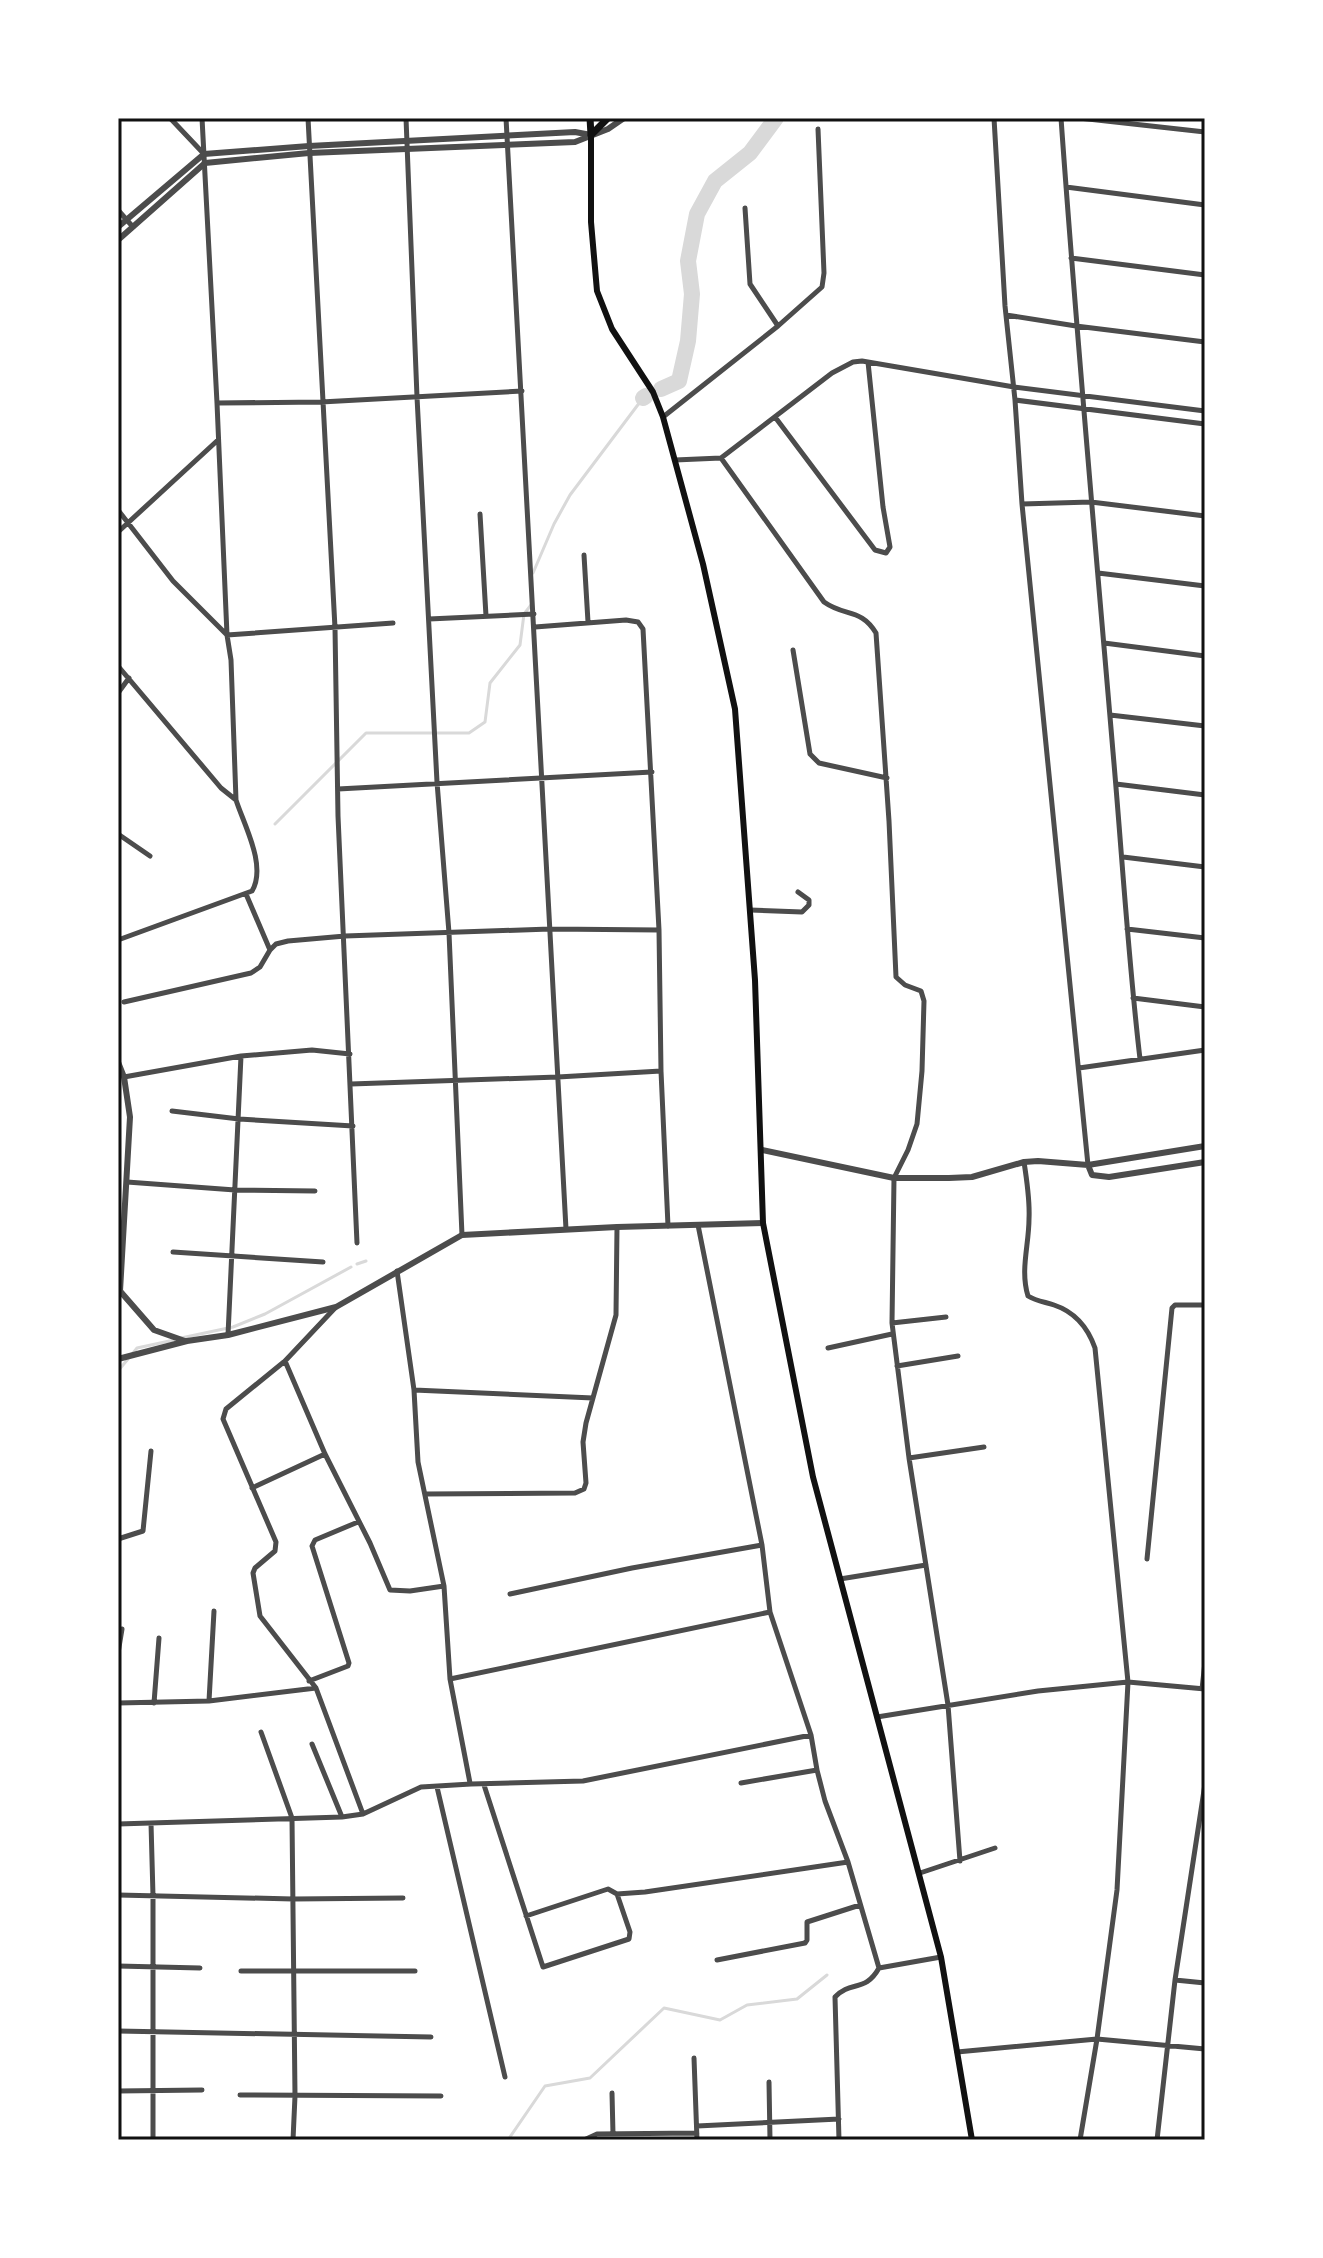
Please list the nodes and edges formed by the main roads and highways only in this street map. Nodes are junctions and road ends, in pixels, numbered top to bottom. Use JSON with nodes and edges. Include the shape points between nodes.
{"nodes":[{"id":1,"x":590,"y":118,"type":"edge"},
{"id":2,"x":608,"y":118,"type":"edge"},
{"id":3,"x":591,"y":135,"type":"junction"},
{"id":4,"x":972,"y":2140,"type":"edge"}],
"edges":[{"from":1,"to":3,"type":"main road"},
{"from":2,"to":3,"type":"main road"},
{"from":3,"to":4,"type":"main road","via":[[591,222],[601,304],[663,417],[735,709],[755,980],[763,1223],[813,1477],[941,1957]]}]}
